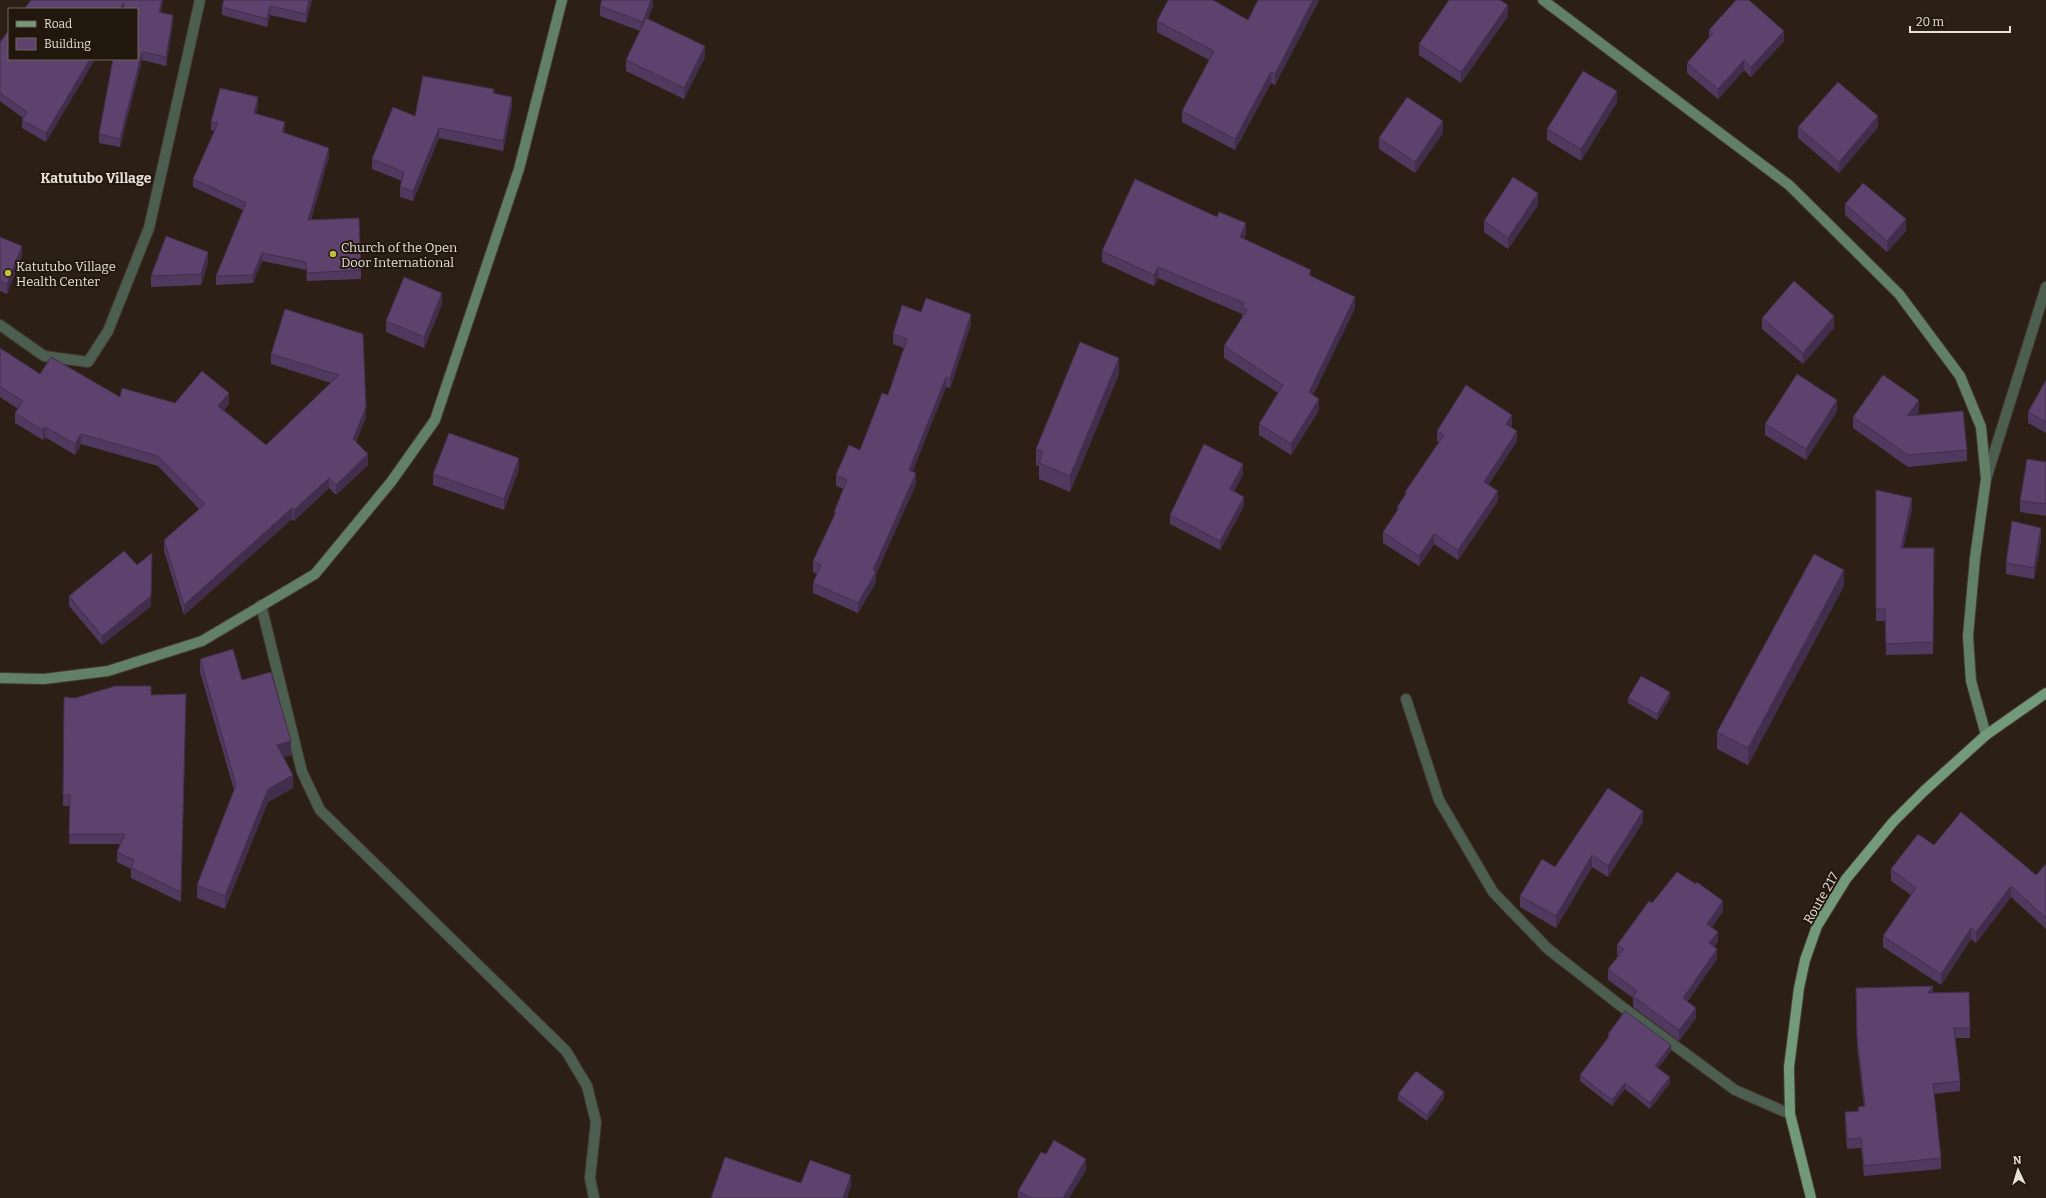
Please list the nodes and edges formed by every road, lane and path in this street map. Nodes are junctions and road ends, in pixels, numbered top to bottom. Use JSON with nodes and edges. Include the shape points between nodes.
{"nodes":[{"id":1,"x":200,"y":0,"type":"edge"},
{"id":2,"x":562,"y":0,"type":"edge"},
{"id":3,"x":1543,"y":0,"type":"edge"},
{"id":4,"x":2046,"y":287,"type":"edge"},
{"id":5,"x":0,"y":325,"type":"edge"},
{"id":6,"x":1986,"y":479,"type":"junction"},
{"id":7,"x":261,"y":606,"type":"junction"},
{"id":8,"x":0,"y":678,"type":"edge"},
{"id":9,"x":2046,"y":693,"type":"edge"},
{"id":10,"x":1406,"y":700,"type":"dead end"},
{"id":11,"x":1986,"y":735,"type":"junction"},
{"id":12,"x":1790,"y":1114,"type":"junction"},
{"id":13,"x":594,"y":1198,"type":"edge"},
{"id":14,"x":1811,"y":1198,"type":"edge"}],
"edges":[{"from":1,"to":5,"type":"street","via":[[149,228],[108,331],[88,362],[44,356]]},
{"from":2,"to":7,"type":"street","via":[[520,168],[435,420],[391,482],[315,574]]},
{"from":3,"to":6,"type":"street","via":[[1789,184],[1899,294],[1960,376],[1981,426]]},
{"from":4,"to":6,"type":"street"},
{"from":6,"to":11,"type":"street","via":[[1968,636],[1971,681]]},
{"from":7,"to":8,"type":"street","via":[[202,641],[108,671],[44,679]]},
{"from":7,"to":13,"type":"street","via":[[302,772],[320,810],[566,1051],[587,1086],[596,1122],[590,1178]]},
{"from":9,"to":11,"type":"main road","name":"Route 217"},
{"from":10,"to":12,"type":"street","via":[[1439,800],[1493,892],[1548,949],[1621,1006],[1735,1090]]},
{"from":11,"to":12,"type":"main road","name":"Route 217","via":[[1893,822],[1846,879],[1818,926],[1805,960],[1799,988],[1789,1067]]},
{"from":12,"to":14,"type":"main road","name":"Route 217"}]}
